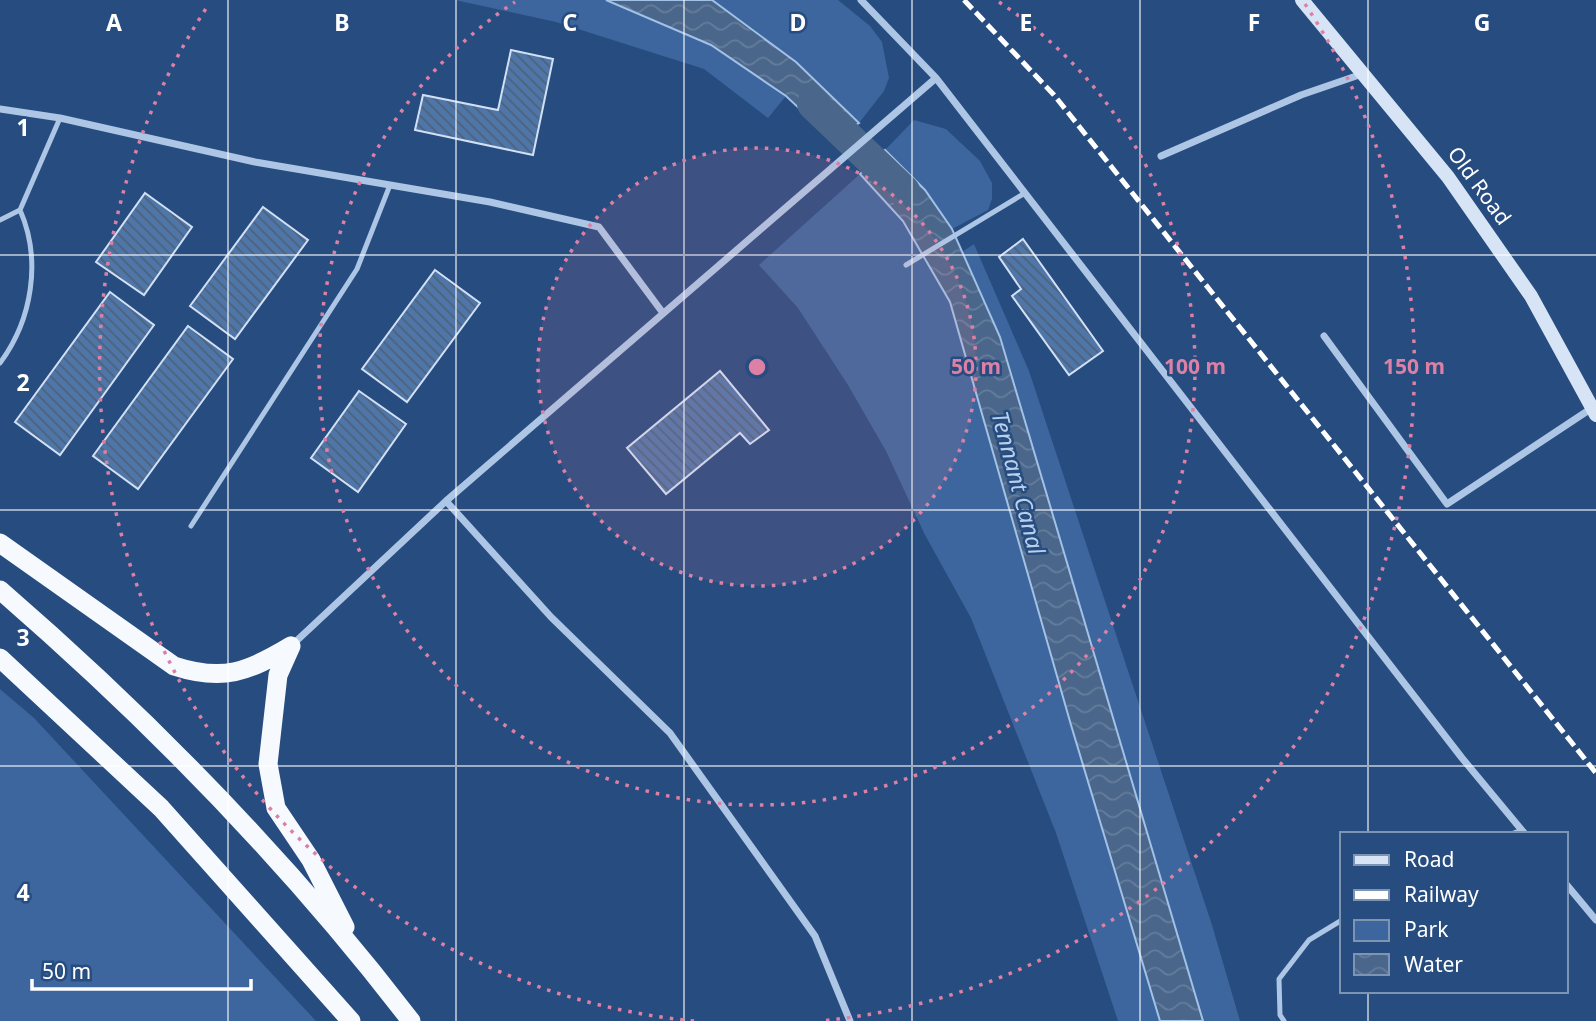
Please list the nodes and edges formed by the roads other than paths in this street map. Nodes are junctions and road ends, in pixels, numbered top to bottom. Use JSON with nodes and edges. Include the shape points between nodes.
{"nodes":[{"id":1,"x":861,"y":0,"type":"edge"},
{"id":2,"x":1301,"y":0,"type":"edge"},
{"id":3,"x":1362,"y":73,"type":"junction"},
{"id":4,"x":936,"y":78,"type":"junction"},
{"id":5,"x":0,"y":109,"type":"edge"},
{"id":6,"x":60,"y":118,"type":"junction"},
{"id":7,"x":1161,"y":156,"type":"dead end"},
{"id":8,"x":390,"y":185,"type":"junction"},
{"id":9,"x":1025,"y":194,"type":"junction"},
{"id":10,"x":20,"y":210,"type":"junction"},
{"id":11,"x":0,"y":220,"type":"edge"},
{"id":12,"x":906,"y":265,"type":"dead end"},
{"id":13,"x":663,"y":313,"type":"junction"},
{"id":14,"x":1324,"y":336,"type":"dead end"},
{"id":15,"x":0,"y":363,"type":"edge"},
{"id":16,"x":1594,"y":411,"type":"edge"},
{"id":17,"x":446,"y":501,"type":"junction"},
{"id":18,"x":191,"y":526,"type":"dead end"},
{"id":19,"x":0,"y":543,"type":"edge"},
{"id":20,"x":0,"y":590,"type":"edge"},
{"id":21,"x":291,"y":646,"type":"junction"},
{"id":22,"x":0,"y":658,"type":"edge"},
{"id":23,"x":1523,"y":832,"type":"edge"},
{"id":24,"x":1568,"y":886,"type":"edge"},
{"id":25,"x":1596,"y":920,"type":"edge"},
{"id":26,"x":1340,"y":921,"type":"edge"},
{"id":27,"x":356,"y":950,"type":"junction"},
{"id":28,"x":351,"y":1021,"type":"edge"},
{"id":29,"x":411,"y":1021,"type":"edge"},
{"id":30,"x":850,"y":1021,"type":"edge"},
{"id":31,"x":1284,"y":1021,"type":"edge"}],
"edges":[{"from":1,"to":4,"type":"street"},
{"from":2,"to":3,"type":"main road","name":"Old Road"},
{"from":3,"to":7,"type":"street"},
{"from":3,"to":16,"type":"main road","name":"Old Road","via":[[1448,177],[1531,296]]},
{"from":4,"to":9,"type":"street"},
{"from":4,"to":13,"type":"street"},
{"from":5,"to":6,"type":"street"},
{"from":6,"to":8,"type":"street","via":[[255,162]]},
{"from":6,"to":10,"type":"lane"},
{"from":8,"to":13,"type":"street","via":[[490,201],[598,227]]},
{"from":8,"to":18,"type":"lane","via":[[357,269]]},
{"from":9,"to":12,"type":"lane"},
{"from":9,"to":23,"type":"street"},
{"from":10,"to":11,"type":"lane"},
{"from":10,"to":15,"type":"lane","via":[[27,227],[32,288],[25,318]]},
{"from":13,"to":17,"type":"street"},
{"from":14,"to":16,"type":"street","via":[[1447,504]]},
{"from":17,"to":21,"type":"street"},
{"from":17,"to":30,"type":"street","via":[[551,617],[670,733],[815,936]]},
{"from":19,"to":21,"type":"highway","via":[[174,666],[198,674],[226,675],[255,668]]},
{"from":20,"to":27,"type":"highway","via":[[164,738]]},
{"from":21,"to":27,"type":"highway","via":[[278,675],[268,764],[276,808],[311,860]]},
{"from":22,"to":28,"type":"highway","via":[[160,808]]},
{"from":24,"to":25,"type":"street"},
{"from":26,"to":31,"type":"lane","via":[[1309,940],[1279,979]]},
{"from":27,"to":29,"type":"highway"}]}
